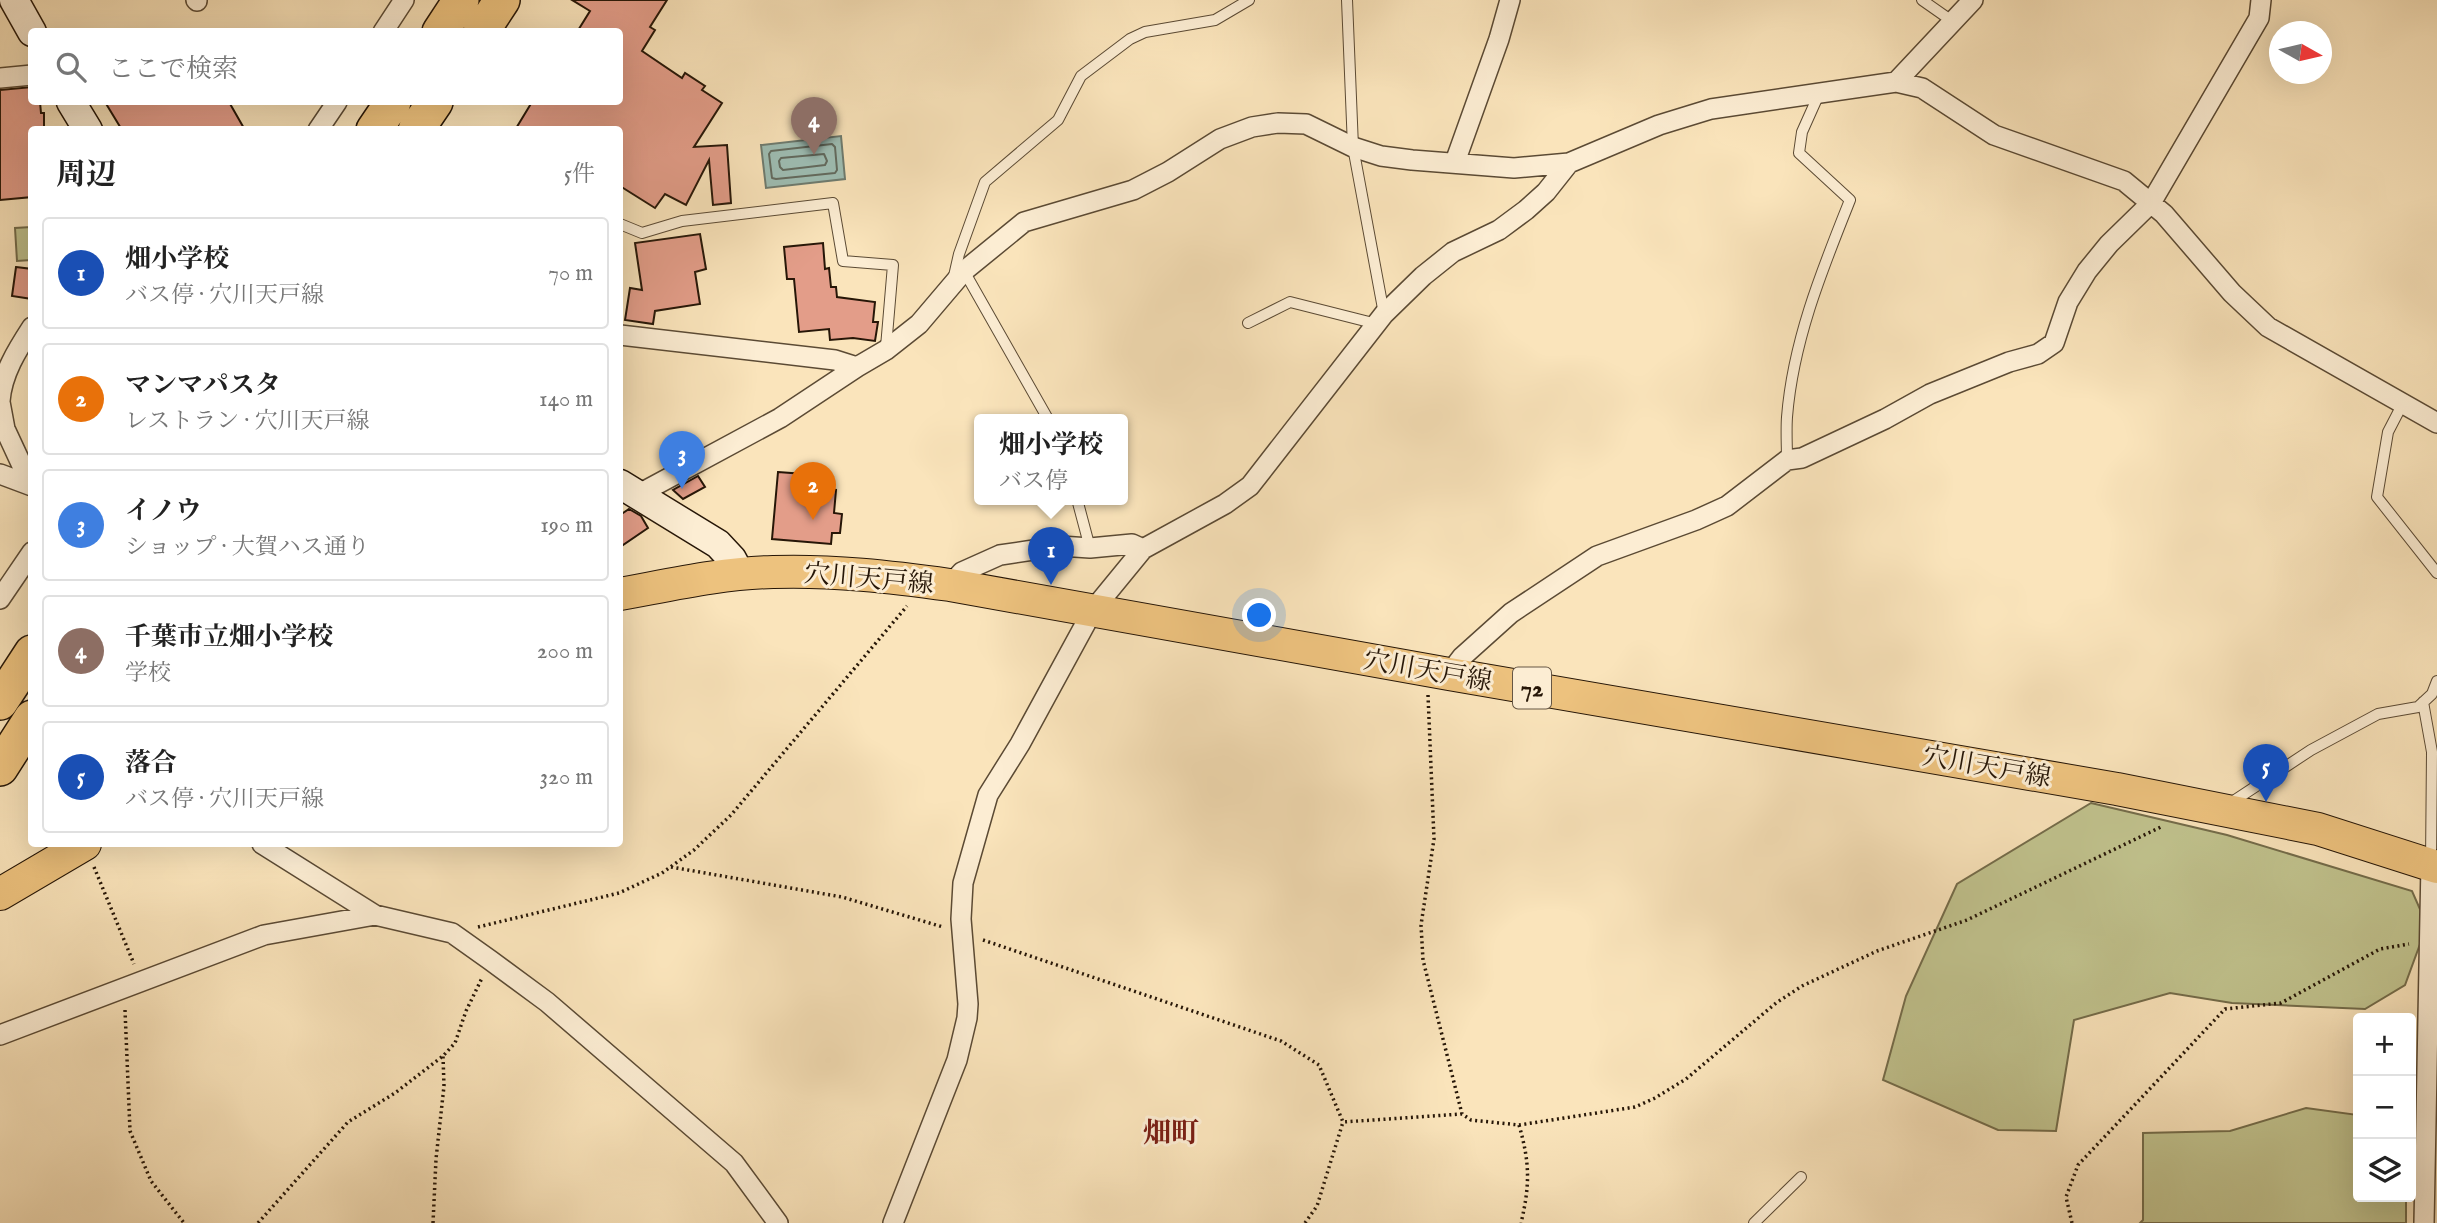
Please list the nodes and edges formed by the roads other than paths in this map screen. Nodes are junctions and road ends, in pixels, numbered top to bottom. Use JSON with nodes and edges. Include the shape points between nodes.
{"nodes":[{"id":1,"x":14,"y":0,"type":"edge"},
{"id":2,"x":404,"y":0,"type":"edge"},
{"id":3,"x":461,"y":0,"type":"edge"},
{"id":4,"x":502,"y":0,"type":"edge"},
{"id":5,"x":1249,"y":0,"type":"edge"},
{"id":6,"x":1346,"y":0,"type":"edge"},
{"id":7,"x":1510,"y":0,"type":"edge"},
{"id":8,"x":1922,"y":0,"type":"edge"},
{"id":9,"x":1973,"y":0,"type":"edge"},
{"id":10,"x":2261,"y":0,"type":"edge"},
{"id":11,"x":1952,"y":21,"type":"junction"},
{"id":12,"x":30,"y":28,"type":"edge"},
{"id":13,"x":386,"y":28,"type":"edge"},
{"id":14,"x":443,"y":28,"type":"edge"},
{"id":15,"x":484,"y":28,"type":"edge"},
{"id":16,"x":28,"y":75,"type":"edge"},
{"id":17,"x":0,"y":78,"type":"edge"},
{"id":18,"x":1896,"y":82,"type":"junction"},
{"id":19,"x":1820,"y":93,"type":"junction"},
{"id":20,"x":73,"y":105,"type":"edge"},
{"id":21,"x":335,"y":105,"type":"edge"},
{"id":22,"x":391,"y":105,"type":"edge"},
{"id":23,"x":433,"y":105,"type":"edge"},
{"id":24,"x":86,"y":126,"type":"edge"},
{"id":25,"x":321,"y":126,"type":"edge"},
{"id":26,"x":377,"y":126,"type":"edge"},
{"id":27,"x":419,"y":126,"type":"edge"},
{"id":28,"x":1353,"y":147,"type":"junction"},
{"id":29,"x":1455,"y":162,"type":"junction"},
{"id":30,"x":1569,"y":163,"type":"junction"},
{"id":31,"x":2151,"y":203,"type":"junction"},
{"id":32,"x":623,"y":225,"type":"edge"},
{"id":33,"x":958,"y":279,"type":"junction"},
{"id":34,"x":1381,"y":319,"type":"junction"},
{"id":35,"x":1248,"y":323,"type":"dead end"},
{"id":36,"x":28,"y":334,"type":"edge"},
{"id":37,"x":623,"y":335,"type":"edge"},
{"id":38,"x":886,"y":350,"type":"junction"},
{"id":39,"x":857,"y":367,"type":"junction"},
{"id":40,"x":0,"y":401,"type":"edge"},
{"id":41,"x":2403,"y":403,"type":"junction"},
{"id":42,"x":1045,"y":414,"type":"edge"},
{"id":43,"x":2437,"y":423,"type":"edge"},
{"id":44,"x":1787,"y":460,"type":"junction"},
{"id":45,"x":0,"y":474,"type":"edge"},
{"id":46,"x":28,"y":479,"type":"edge"},
{"id":47,"x":28,"y":485,"type":"edge"},
{"id":48,"x":629,"y":489,"type":"edge"},
{"id":49,"x":1079,"y":505,"type":"edge"},
{"id":50,"x":1090,"y":548,"type":"junction"},
{"id":51,"x":1143,"y":549,"type":"junction"},
{"id":52,"x":28,"y":558,"type":"edge"},
{"id":53,"x":2437,"y":573,"type":"edge"},
{"id":54,"x":740,"y":574,"type":"junction"},
{"id":55,"x":937,"y":583,"type":"junction"},
{"id":56,"x":623,"y":594,"type":"edge"},
{"id":57,"x":0,"y":599,"type":"edge"},
{"id":58,"x":1093,"y":610,"type":"junction"},
{"id":59,"x":28,"y":659,"type":"edge"},
{"id":60,"x":1438,"y":672,"type":"junction"},
{"id":61,"x":2437,"y":681,"type":"edge"},
{"id":62,"x":0,"y":702,"type":"edge"},
{"id":63,"x":2423,"y":702,"type":"junction"},
{"id":64,"x":28,"y":724,"type":"edge"},
{"id":65,"x":0,"y":768,"type":"edge"},
{"id":66,"x":2212,"y":807,"type":"junction"},
{"id":67,"x":80,"y":847,"type":"edge"},
{"id":68,"x":267,"y":847,"type":"edge"},
{"id":69,"x":2434,"y":865,"type":"edge"},
{"id":70,"x":0,"y":894,"type":"edge"},
{"id":71,"x":375,"y":915,"type":"junction"},
{"id":72,"x":0,"y":1035,"type":"edge"},
{"id":73,"x":1801,"y":1177,"type":"dead end"},
{"id":74,"x":778,"y":1223,"type":"edge"},
{"id":75,"x":893,"y":1223,"type":"edge"},
{"id":76,"x":1754,"y":1223,"type":"edge"},
{"id":77,"x":2424,"y":1223,"type":"edge"}],
"edges":[{"from":1,"to":12,"type":"street"},
{"from":2,"to":13,"type":"street"},
{"from":3,"to":14,"type":"highway"},
{"from":4,"to":15,"type":"highway"},
{"from":5,"to":33,"type":"lane","via":[[1214,20],[1144,32],[1081,76],[1058,120],[985,182],[959,254]]},
{"from":6,"to":28,"type":"lane"},
{"from":7,"to":29,"type":"street"},
{"from":8,"to":11,"type":"lane"},
{"from":9,"to":11,"type":"street"},
{"from":10,"to":31,"type":"street","via":[[2259,18]]},
{"from":11,"to":18,"type":"street"},
{"from":16,"to":17,"type":"street"},
{"from":18,"to":19,"type":"street"},
{"from":18,"to":31,"type":"street","via":[[1922,88],[1994,135],[2124,181]]},
{"from":19,"to":30,"type":"street","via":[[1711,109]]},
{"from":19,"to":44,"type":"lane","via":[[1802,132],[1799,153],[1850,200],[1819,278],[1799,347],[1787,416]]},
{"from":20,"to":24,"type":"street"},
{"from":21,"to":25,"type":"street"},
{"from":22,"to":26,"type":"highway"},
{"from":23,"to":27,"type":"highway"},
{"from":28,"to":29,"type":"street","via":[[1381,156]]},
{"from":28,"to":33,"type":"street","via":[[1306,124],[1252,127],[1220,139],[1133,190],[1024,222]]},
{"from":28,"to":34,"type":"lane"},
{"from":29,"to":30,"type":"street","via":[[1514,168]]},
{"from":30,"to":34,"type":"street","via":[[1526,210],[1499,230],[1453,252]]},
{"from":31,"to":41,"type":"street","via":[[2268,327]]},
{"from":31,"to":44,"type":"street","via":[[2087,271],[2068,302],[2054,343],[2038,354],[1930,394],[1802,458]]},
{"from":32,"to":38,"type":"lane","via":[[642,233],[682,221],[833,203],[843,261],[892,265]]},
{"from":33,"to":38,"type":"street","via":[[919,324]]},
{"from":33,"to":42,"type":"lane"},
{"from":34,"to":35,"type":"lane","via":[[1290,302]]},
{"from":34,"to":51,"type":"street","via":[[1250,486]]},
{"from":36,"to":40,"type":"street","via":[[9,368]]},
{"from":37,"to":39,"type":"street","via":[[835,360]]},
{"from":38,"to":39,"type":"street"},
{"from":39,"to":48,"type":"street","via":[[780,418]]},
{"from":40,"to":46,"type":"street","via":[[5,429]]},
{"from":41,"to":43,"type":"street"},
{"from":41,"to":53,"type":"lane","via":[[2388,432],[2377,496]]},
{"from":44,"to":60,"type":"street","via":[[1727,506],[1597,556],[1511,613]]},
{"from":45,"to":47,"type":"street"},
{"from":48,"to":54,"type":"street","via":[[718,544]]},
{"from":49,"to":50,"type":"lane"},
{"from":50,"to":51,"type":"street","via":[[1132,544]]},
{"from":50,"to":55,"type":"street","via":[[1060,546],[1000,555]]},
{"from":51,"to":58,"type":"street"},
{"from":52,"to":57,"type":"street"},
{"from":54,"to":55,"type":"main road","name":"穴川天戸線","number":"72","via":[[810,573]]},
{"from":54,"to":56,"type":"main road","name":"穴川天戸線","number":"72"},
{"from":55,"to":58,"type":"main road","name":"穴川天戸線","number":"72"},
{"from":58,"to":60,"type":"main road","name":"穴川天戸線","number":"72"},
{"from":58,"to":75,"type":"street","via":[[988,796],[963,883],[968,1004],[963,1036]]},
{"from":59,"to":62,"type":"highway"},
{"from":60,"to":66,"type":"main road","name":"穴川天戸線","number":"72"},
{"from":61,"to":63,"type":"lane"},
{"from":63,"to":66,"type":"lane","via":[[2418,708],[2378,714]]},
{"from":63,"to":69,"type":"lane","via":[[2432,752]]},
{"from":64,"to":65,"type":"highway"},
{"from":66,"to":69,"type":"main road","name":"穴川天戸線","number":"72","via":[[2318,829]]},
{"from":67,"to":70,"type":"main road"},
{"from":68,"to":71,"type":"street"},
{"from":69,"to":77,"type":"street","via":[[2428,940]]},
{"from":71,"to":72,"type":"street","via":[[264,935]]},
{"from":71,"to":74,"type":"street","via":[[452,933],[547,1002],[734,1163]]},
{"from":73,"to":76,"type":"lane"}]}
